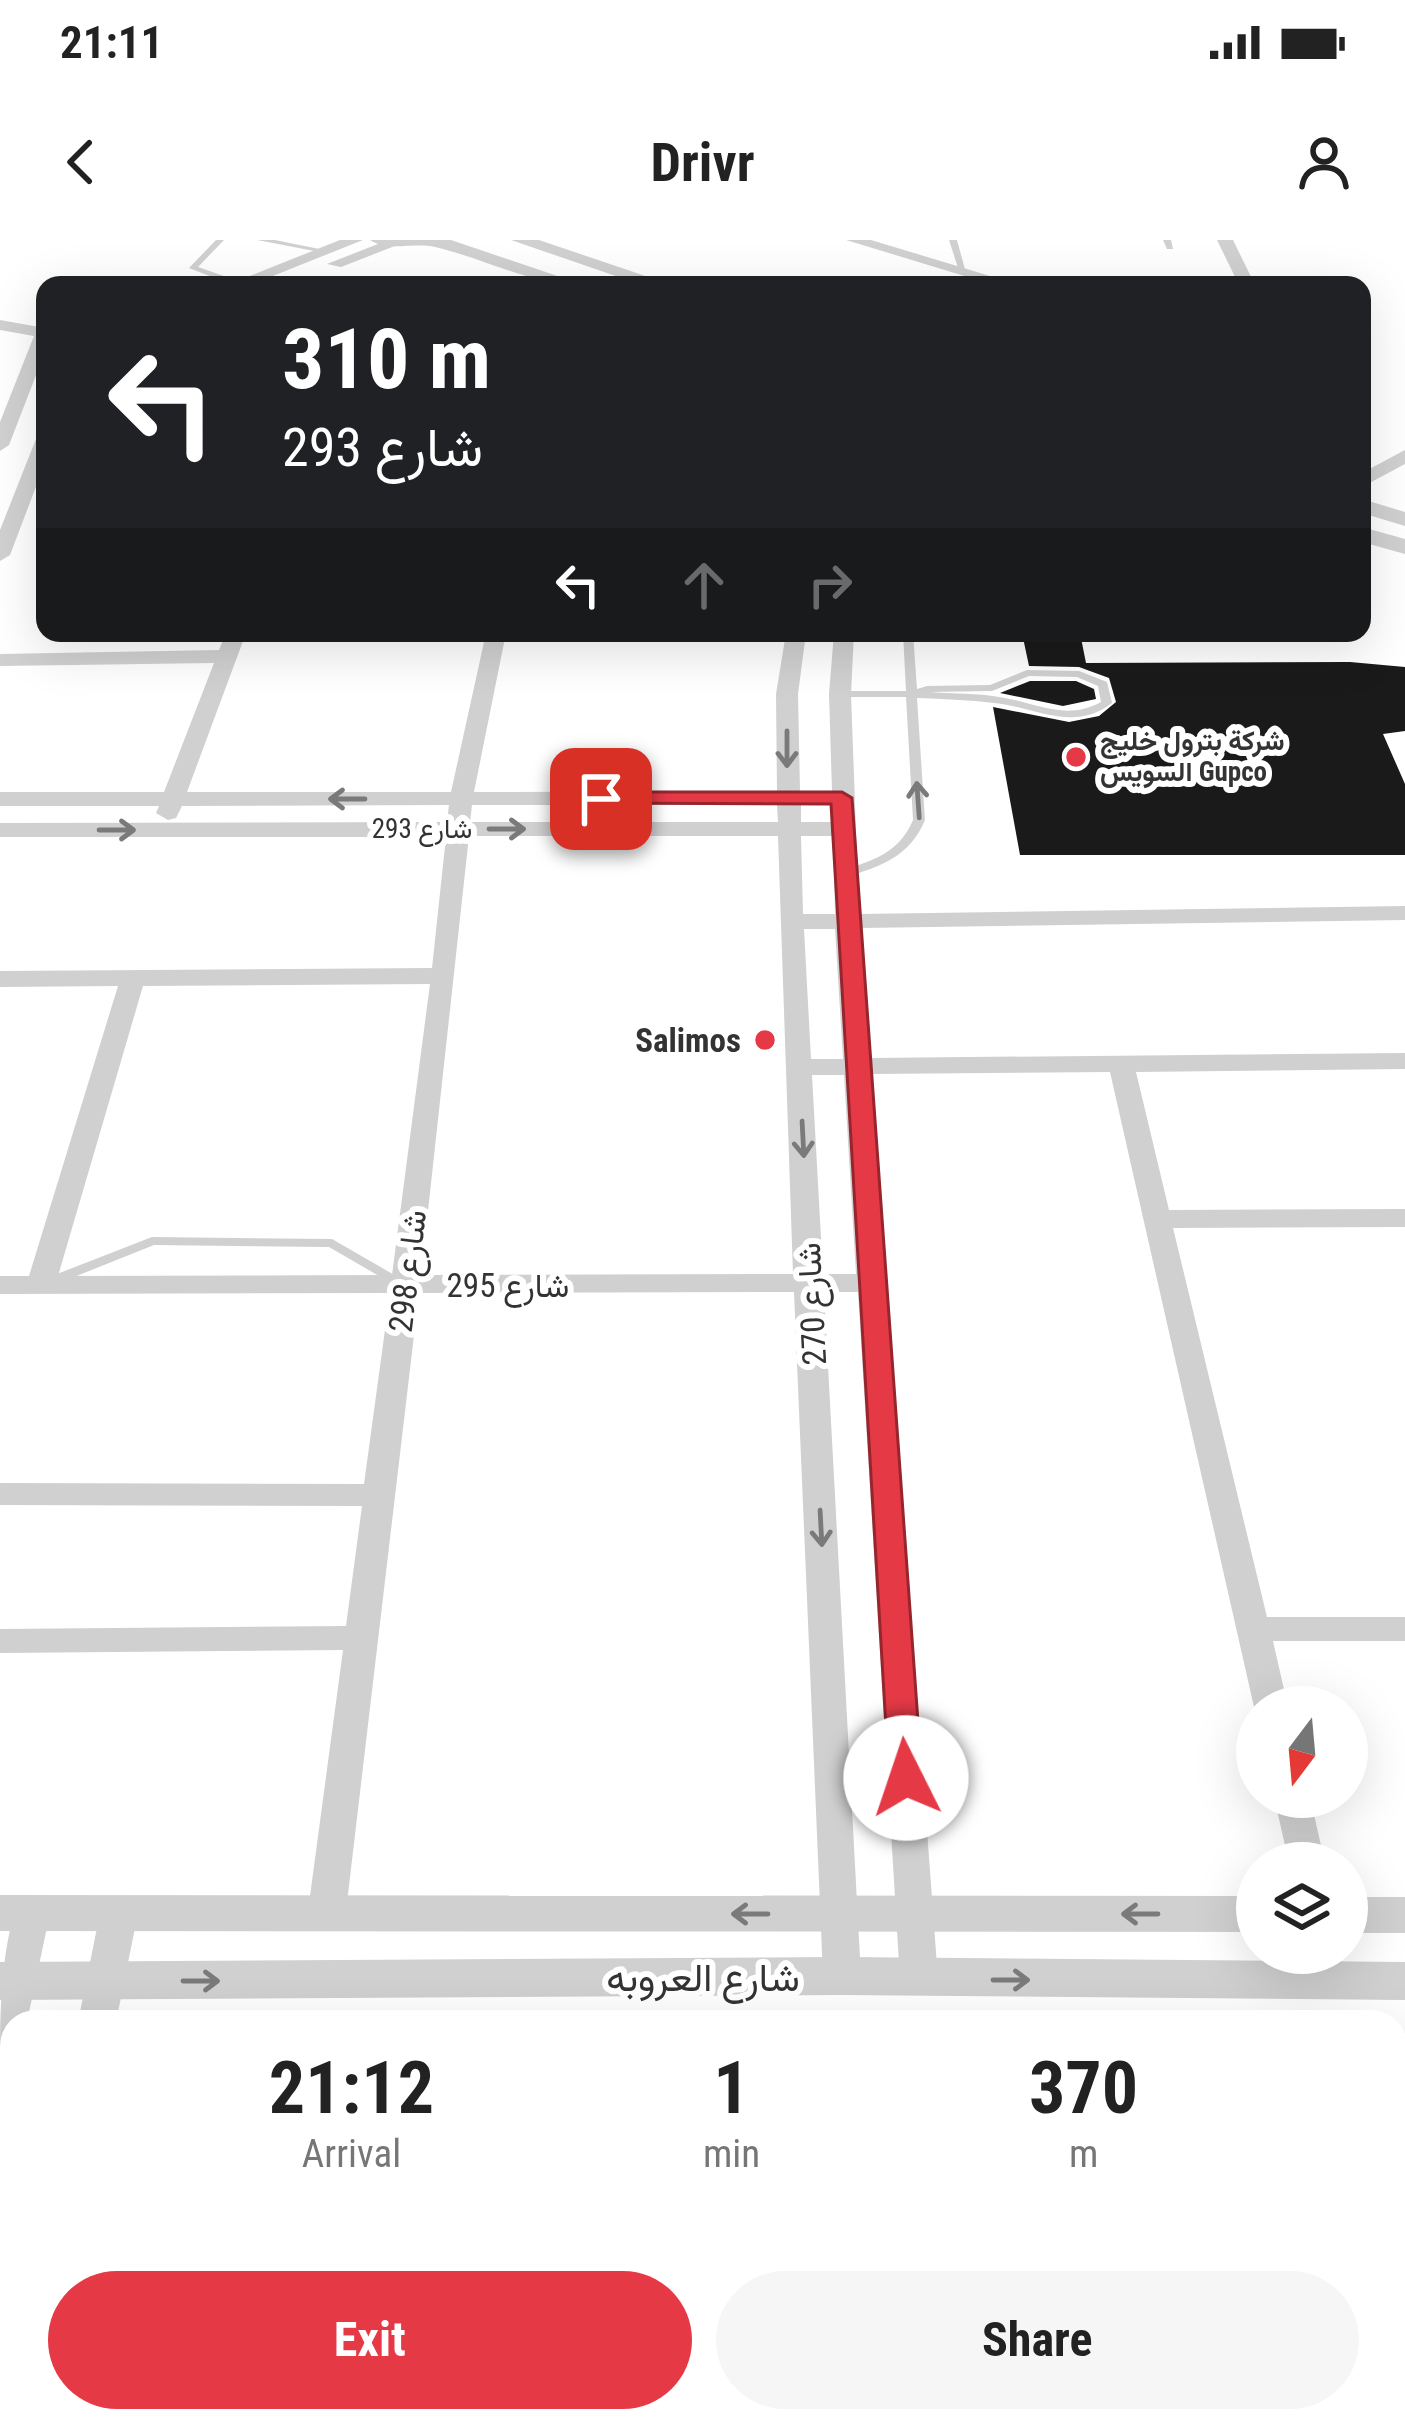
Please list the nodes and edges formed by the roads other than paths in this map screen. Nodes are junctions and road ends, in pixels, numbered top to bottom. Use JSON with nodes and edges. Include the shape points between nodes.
{"nodes":[{"id":1,"x":220,"y":240,"type":"edge"},
{"id":2,"x":261,"y":240,"type":"edge"},
{"id":3,"x":355,"y":240,"type":"edge"},
{"id":4,"x":432,"y":240,"type":"edge"},
{"id":5,"x":520,"y":240,"type":"edge"},
{"id":6,"x":854,"y":240,"type":"edge"},
{"id":7,"x":953,"y":240,"type":"edge"},
{"id":8,"x":1225,"y":240,"type":"edge"},
{"id":9,"x":388,"y":241,"type":"edge"},
{"id":10,"x":325,"y":251,"type":"junction"},
{"id":11,"x":963,"y":271,"type":"junction"},
{"id":12,"x":214,"y":276,"type":"edge"},
{"id":13,"x":260,"y":276,"type":"edge"},
{"id":14,"x":301,"y":276,"type":"edge"},
{"id":15,"x":546,"y":276,"type":"edge"},
{"id":16,"x":634,"y":276,"type":"edge"},
{"id":17,"x":980,"y":276,"type":"edge"},
{"id":18,"x":1243,"y":276,"type":"edge"},
{"id":19,"x":0,"y":308,"type":"edge"},
{"id":20,"x":36,"y":313,"type":"edge"},
{"id":21,"x":0,"y":325,"type":"edge"},
{"id":22,"x":36,"y":338,"type":"edge"},
{"id":23,"x":0,"y":341,"type":"edge"},
{"id":24,"x":36,"y":341,"type":"edge"},
{"id":25,"x":36,"y":358,"type":"edge"},
{"id":26,"x":0,"y":446,"type":"edge"},
{"id":27,"x":36,"y":455,"type":"edge"},
{"id":28,"x":1405,"y":456,"type":"edge"},
{"id":29,"x":1371,"y":476,"type":"edge"},
{"id":30,"x":10,"y":501,"type":"edge"},
{"id":31,"x":1371,"y":509,"type":"edge"},
{"id":32,"x":1405,"y":519,"type":"edge"},
{"id":33,"x":1371,"y":537,"type":"edge"},
{"id":34,"x":1405,"y":548,"type":"edge"},
{"id":35,"x":0,"y":555,"type":"edge"},
{"id":36,"x":231,"y":642,"type":"edge"},
{"id":37,"x":494,"y":642,"type":"edge"},
{"id":38,"x":799,"y":642,"type":"edge"},
{"id":39,"x":840,"y":642,"type":"edge"},
{"id":40,"x":908,"y":642,"type":"edge"},
{"id":41,"x":224,"y":656,"type":"junction"},
{"id":42,"x":0,"y":659,"type":"edge"},
{"id":43,"x":997,"y":686,"type":"junction"},
{"id":44,"x":814,"y":694,"type":"junction"},
{"id":45,"x":910,"y":694,"type":"junction"},
{"id":46,"x":1000,"y":700,"type":"junction"},
{"id":47,"x":842,"y":798,"type":"junction"},
{"id":48,"x":172,"y":799,"type":"junction"},
{"id":49,"x":0,"y":800,"type":"edge"},
{"id":50,"x":460,"y":814,"type":"junction"},
{"id":51,"x":788,"y":814,"type":"junction"},
{"id":52,"x":843,"y":829,"type":"junction"},
{"id":53,"x":0,"y":830,"type":"edge"},
{"id":54,"x":162,"y":830,"type":"junction"},
{"id":55,"x":845,"y":873,"type":"junction"},
{"id":56,"x":1405,"y":913,"type":"edge"},
{"id":57,"x":848,"y":921,"type":"junction"},
{"id":58,"x":791,"y":922,"type":"junction"},
{"id":59,"x":444,"y":976,"type":"junction"},
{"id":60,"x":133,"y":978,"type":"junction"},
{"id":61,"x":0,"y":979,"type":"edge"},
{"id":62,"x":1405,"y":1061,"type":"edge"},
{"id":63,"x":1120,"y":1064,"type":"junction"},
{"id":64,"x":858,"y":1066,"type":"junction"},
{"id":65,"x":799,"y":1067,"type":"junction"},
{"id":66,"x":1405,"y":1218,"type":"edge"},
{"id":67,"x":1157,"y":1219,"type":"junction"},
{"id":68,"x":810,"y":1283,"type":"junction"},
{"id":69,"x":871,"y":1283,"type":"junction"},
{"id":70,"x":0,"y":1285,"type":"edge"},
{"id":71,"x":41,"y":1285,"type":"junction"},
{"id":72,"x":405,"y":1285,"type":"junction"},
{"id":73,"x":0,"y":1494,"type":"edge"},
{"id":74,"x":379,"y":1495,"type":"junction"},
{"id":75,"x":1252,"y":1629,"type":"junction"},
{"id":76,"x":1405,"y":1629,"type":"edge"},
{"id":77,"x":361,"y":1638,"type":"junction"},
{"id":78,"x":0,"y":1641,"type":"edge"},
{"id":79,"x":1265,"y":1686,"type":"edge"},
{"id":80,"x":327,"y":1912,"type":"junction"},
{"id":81,"x":16,"y":1913,"type":"edge"},
{"id":82,"x":119,"y":1913,"type":"junction"},
{"id":83,"x":839,"y":1914,"type":"junction"},
{"id":84,"x":915,"y":1914,"type":"junction"},
{"id":85,"x":1236,"y":1914,"type":"edge"},
{"id":86,"x":1368,"y":1915,"type":"edge"},
{"id":87,"x":1405,"y":1915,"type":"edge"},
{"id":88,"x":842,"y":1976,"type":"junction"},
{"id":89,"x":919,"y":1979,"type":"junction"},
{"id":90,"x":8,"y":1981,"type":"edge"},
{"id":91,"x":1405,"y":1981,"type":"edge"},
{"id":92,"x":102,"y":2002,"type":"edge"}],
"edges":[{"from":1,"to":12,"type":"lane","via":[[193,268]]},
{"from":2,"to":10,"type":"lane"},
{"from":3,"to":10,"type":"street"},
{"from":4,"to":9,"type":"street"},
{"from":4,"to":15,"type":"street"},
{"from":5,"to":16,"type":"street"},
{"from":6,"to":11,"type":"street"},
{"from":7,"to":11,"type":"lane"},
{"from":8,"to":18,"type":"street"},
{"from":9,"to":14,"type":"street"},
{"from":10,"to":13,"type":"street"},
{"from":11,"to":17,"type":"street"},
{"from":19,"to":20,"type":"street"},
{"from":21,"to":22,"type":"street"},
{"from":23,"to":24,"type":"street"},
{"from":25,"to":26,"type":"street"},
{"from":27,"to":30,"type":"street"},
{"from":28,"to":29,"type":"street"},
{"from":30,"to":35,"type":"street"},
{"from":31,"to":32,"type":"street"},
{"from":33,"to":34,"type":"street"},
{"from":36,"to":41,"type":"street"},
{"from":37,"to":50,"type":"street","name":"شارع 298"},
{"from":38,"to":44,"type":"street","name":"شارع 270"},
{"from":39,"to":44,"type":"street","name":"شارع 270"},
{"from":40,"to":45,"type":"lane"},
{"from":41,"to":42,"type":"street"},
{"from":41,"to":48,"type":"street"},
{"from":43,"to":45,"type":"lane"},
{"from":43,"to":46,"type":"lane"},
{"from":43,"to":46,"type":"lane","via":[[1027,673],[1079,674],[1103,684],[1107,703],[1089,713],[1046,713]]},
{"from":44,"to":45,"type":"lane"},
{"from":44,"to":47,"type":"street","name":"شارع 270"},
{"from":44,"to":51,"type":"street","name":"شارع 270","one_way":true},
{"from":45,"to":46,"type":"lane"},
{"from":55,"to":45,"type":"lane","one_way":true,"via":[[914,837]]},
{"from":47,"to":51,"type":"street","name":"شارع 293"},
{"from":47,"to":52,"type":"street","name":"شارع 270"},
{"from":48,"to":49,"type":"street","name":"شارع 293"},
{"from":50,"to":48,"type":"street","name":"شارع 293","one_way":true},
{"from":48,"to":54,"type":"street"},
{"from":50,"to":51,"type":"street","name":"شارع 293"},
{"from":50,"to":54,"type":"street","name":"شارع 293"},
{"from":50,"to":59,"type":"street","name":"شارع 298"},
{"from":51,"to":52,"type":"street","name":"شارع 293"},
{"from":51,"to":58,"type":"street","name":"شارع 270"},
{"from":52,"to":55,"type":"street","name":"شارع 270"},
{"from":53,"to":54,"type":"street","name":"شارع 293","one_way":true},
{"from":55,"to":57,"type":"street","name":"شارع 270"},
{"from":56,"to":57,"type":"street"},
{"from":57,"to":58,"type":"street"},
{"from":57,"to":64,"type":"street","name":"شارع 270"},
{"from":58,"to":65,"type":"street","name":"شارع 270"},
{"from":59,"to":60,"type":"street"},
{"from":59,"to":72,"type":"street","name":"شارع 298"},
{"from":60,"to":61,"type":"street"},
{"from":60,"to":71,"type":"street"},
{"from":62,"to":63,"type":"street"},
{"from":63,"to":64,"type":"street"},
{"from":63,"to":67,"type":"street"},
{"from":64,"to":65,"type":"street"},
{"from":64,"to":69,"type":"street","name":"شارع 270"},
{"from":65,"to":68,"type":"street","name":"شارع 270","one_way":true},
{"from":66,"to":67,"type":"street"},
{"from":67,"to":75,"type":"street"},
{"from":68,"to":69,"type":"street","name":"شارع 295"},
{"from":68,"to":72,"type":"street","name":"شارع 295"},
{"from":68,"to":83,"type":"street","name":"شارع 270","one_way":true},
{"from":69,"to":84,"type":"street","name":"شارع 270"},
{"from":70,"to":71,"type":"street","name":"شارع 295"},
{"from":71,"to":72,"type":"street","name":"شارع 295"},
{"from":71,"to":72,"type":"lane","via":[[141,1243],[174,1241],[332,1243]]},
{"from":72,"to":74,"type":"street","name":"شارع 298"},
{"from":73,"to":74,"type":"street"},
{"from":74,"to":77,"type":"street","name":"شارع 298"},
{"from":75,"to":76,"type":"street"},
{"from":75,"to":79,"type":"street"},
{"from":77,"to":78,"type":"street"},
{"from":77,"to":80,"type":"street","name":"شارع 298"},
{"from":80,"to":82,"type":"street","name":"شارع العروبه"},
{"from":83,"to":80,"type":"street","name":"شارع العروبه","one_way":true},
{"from":81,"to":82,"type":"street","name":"شارع العروبه"},
{"from":81,"to":90,"type":"street"},
{"from":82,"to":92,"type":"street"},
{"from":83,"to":84,"type":"street","name":"شارع العروبه"},
{"from":83,"to":88,"type":"street","name":"شارع 270"},
{"from":85,"to":84,"type":"street","name":"شارع العروبه","one_way":true},
{"from":84,"to":89,"type":"street","name":"شارع 270"},
{"from":86,"to":87,"type":"street"},
{"from":88,"to":89,"type":"street","name":"شارع العروبه"},
{"from":92,"to":88,"type":"street","name":"شارع العروبه","one_way":true},
{"from":89,"to":91,"type":"street","name":"شارع العروبه","one_way":true},
{"from":90,"to":92,"type":"street","name":"شارع العروبه"}]}
